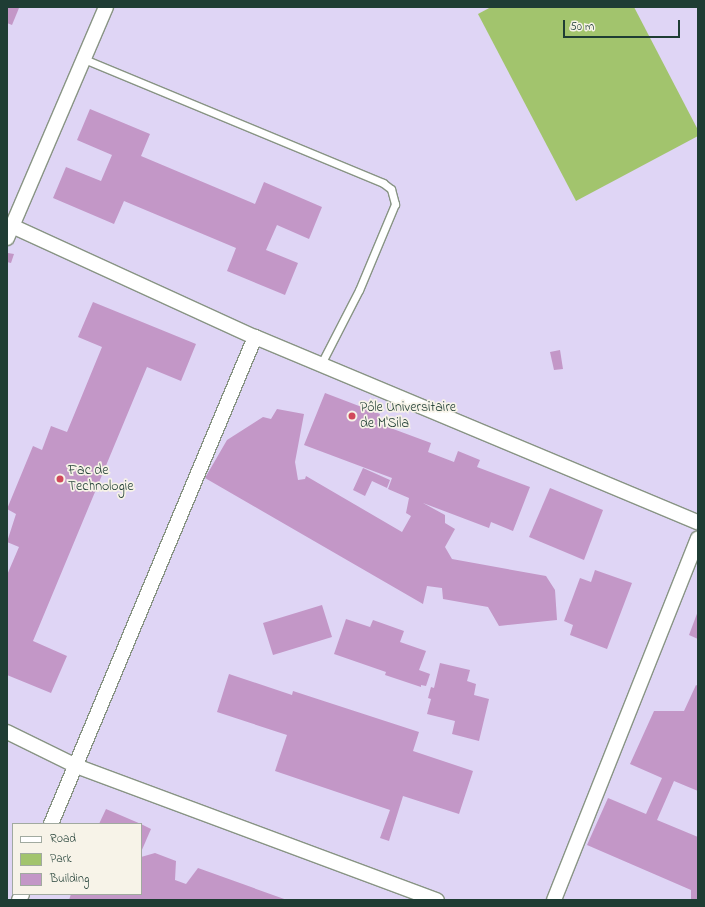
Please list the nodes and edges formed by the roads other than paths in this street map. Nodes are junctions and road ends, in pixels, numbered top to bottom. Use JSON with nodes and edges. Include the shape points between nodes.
{"nodes":[{"id":1,"x":106,"y":7,"type":"edge"},
{"id":2,"x":84,"y":59,"type":"junction"},
{"id":3,"x":10,"y":232,"type":"edge"},
{"id":4,"x":255,"y":337,"type":"junction"},
{"id":5,"x":321,"y":364,"type":"junction"},
{"id":6,"x":698,"y":522,"type":"edge"},
{"id":7,"x":698,"y":539,"type":"edge"},
{"id":8,"x":7,"y":732,"type":"edge"},
{"id":9,"x":76,"y":766,"type":"junction"},
{"id":10,"x":51,"y":823,"type":"edge"},
{"id":11,"x":435,"y":900,"type":"edge"},
{"id":12,"x":554,"y":900,"type":"edge"}],
"edges":[{"from":1,"to":2,"type":"street"},
{"from":2,"to":3,"type":"street"},
{"from":2,"to":5,"type":"lane","via":[[383,183],[391,189],[395,204],[359,290]]},
{"from":3,"to":4,"type":"street"},
{"from":4,"to":5,"type":"street"},
{"from":4,"to":9,"type":"street"},
{"from":5,"to":6,"type":"street"},
{"from":7,"to":12,"type":"street"},
{"from":8,"to":9,"type":"street"},
{"from":9,"to":10,"type":"street"},
{"from":9,"to":11,"type":"street"}]}
